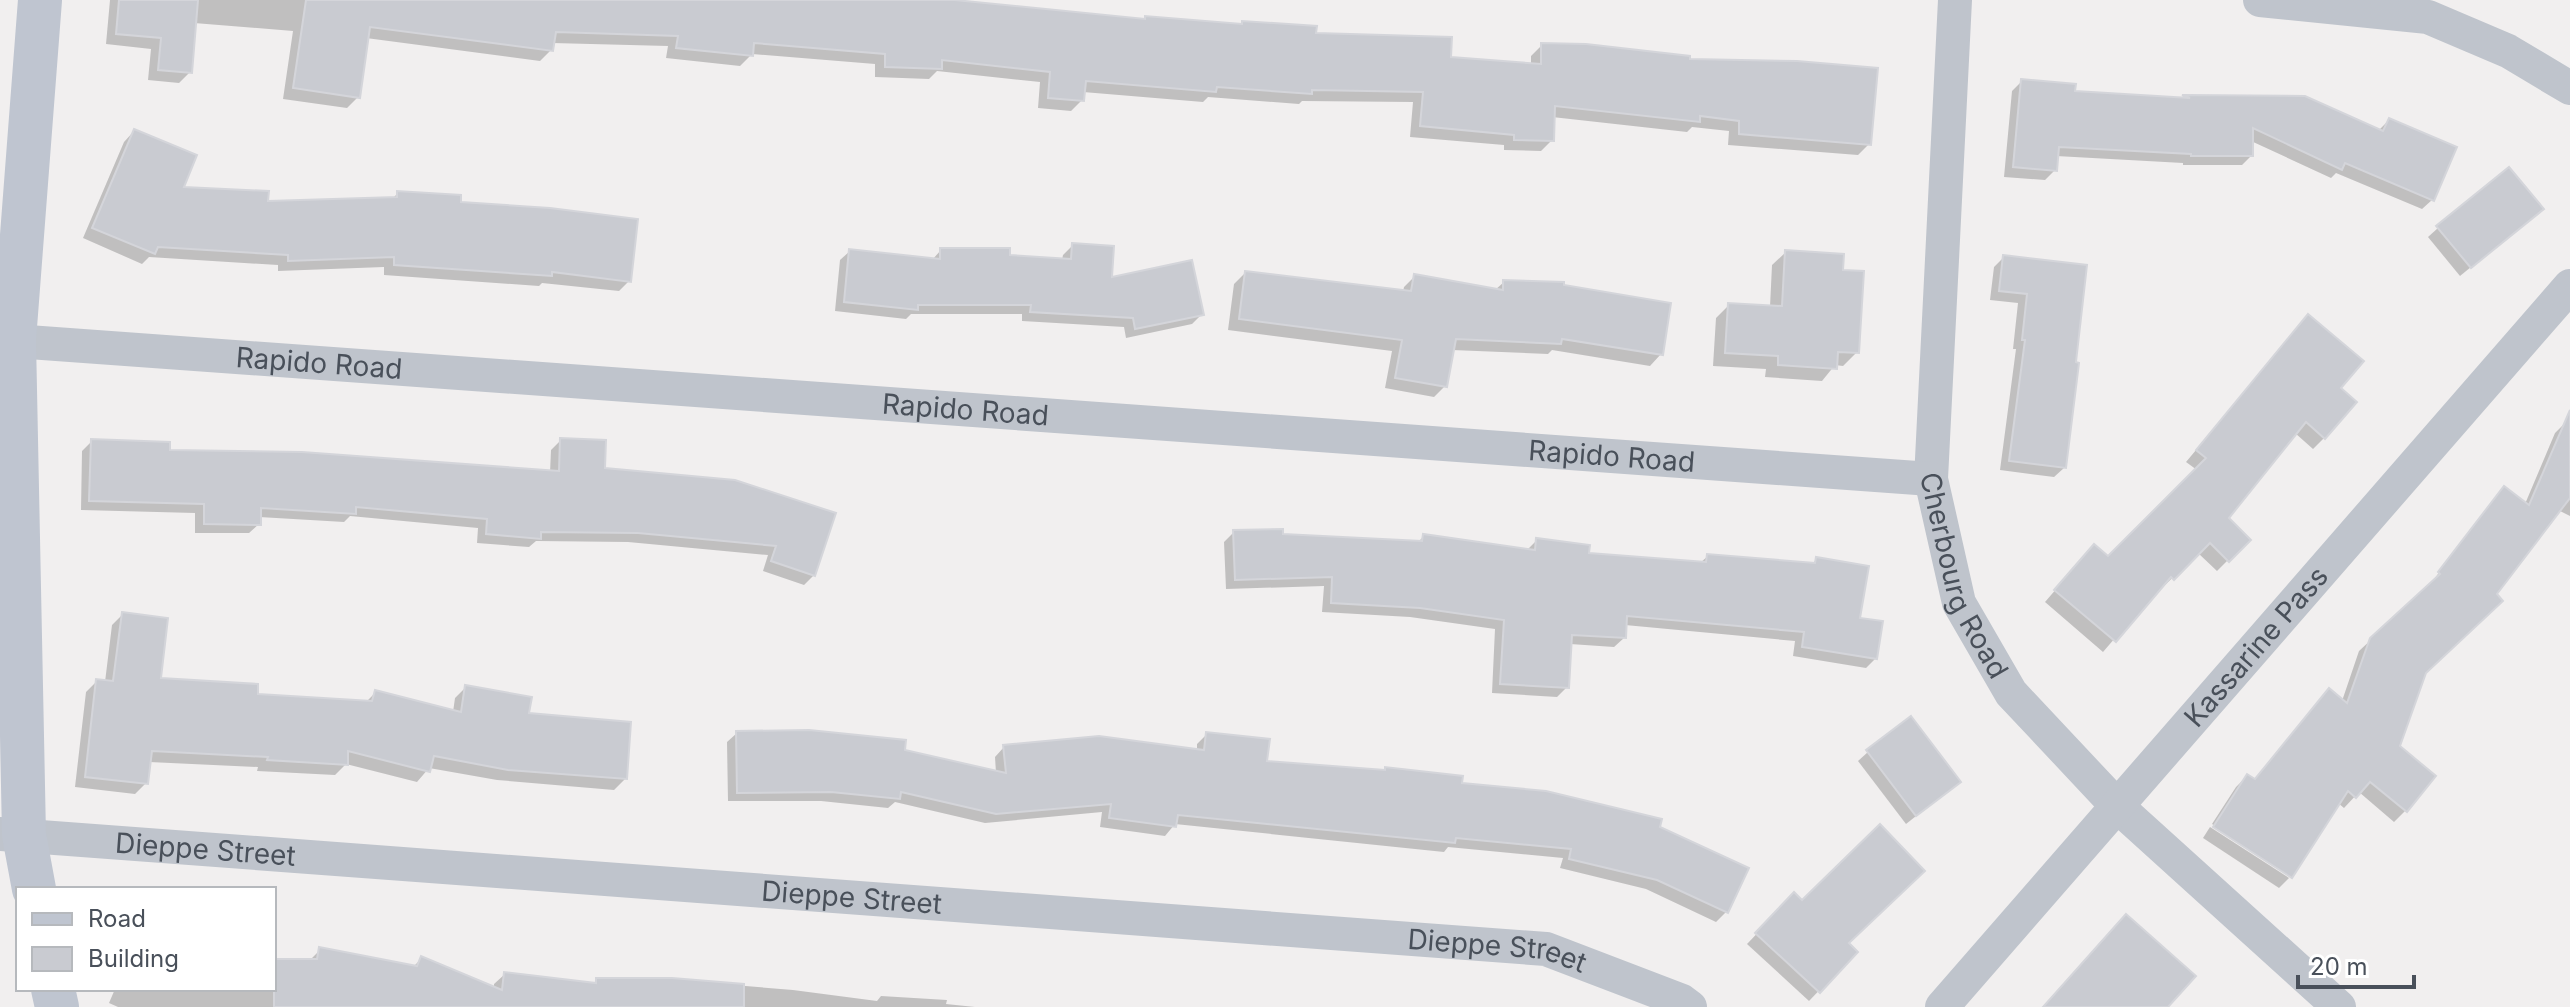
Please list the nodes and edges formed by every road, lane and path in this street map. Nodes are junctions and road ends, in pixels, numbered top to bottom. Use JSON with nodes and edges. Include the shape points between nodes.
{"nodes":[{"id":1,"x":40,"y":0,"type":"edge"},
{"id":2,"x":1955,"y":0,"type":"edge"},
{"id":3,"x":2260,"y":0,"type":"edge"},
{"id":4,"x":2570,"y":88,"type":"edge"},
{"id":5,"x":2570,"y":286,"type":"edge"},
{"id":6,"x":7,"y":340,"type":"edge"},
{"id":7,"x":1931,"y":479,"type":"junction"},
{"id":8,"x":2118,"y":807,"type":"junction"},
{"id":9,"x":12,"y":835,"type":"edge"},
{"id":10,"x":33,"y":887,"type":"edge"},
{"id":11,"x":1690,"y":1007,"type":"edge"},
{"id":12,"x":1942,"y":1007,"type":"edge"},
{"id":13,"x":2339,"y":1007,"type":"edge"}],
"edges":[{"from":1,"to":6,"type":"main road"},
{"from":2,"to":7,"type":"street","name":"Cherbourg Road"},
{"from":3,"to":4,"type":"street","via":[[2428,17],[2508,51]]},
{"from":5,"to":8,"type":"street","name":"Kassarine Pass"},
{"from":6,"to":7,"type":"street","name":"Rapido Road"},
{"from":6,"to":9,"type":"main road"},
{"from":7,"to":8,"type":"street","name":"Cherbourg Road","via":[[1959,603],[2011,693]]},
{"from":8,"to":12,"type":"street","name":"Kassarine Pass"},
{"from":8,"to":13,"type":"street","name":"Cherbourg Road"},
{"from":9,"to":10,"type":"main road"},
{"from":9,"to":11,"type":"street","name":"Dieppe Street","via":[[1546,949]]}]}
